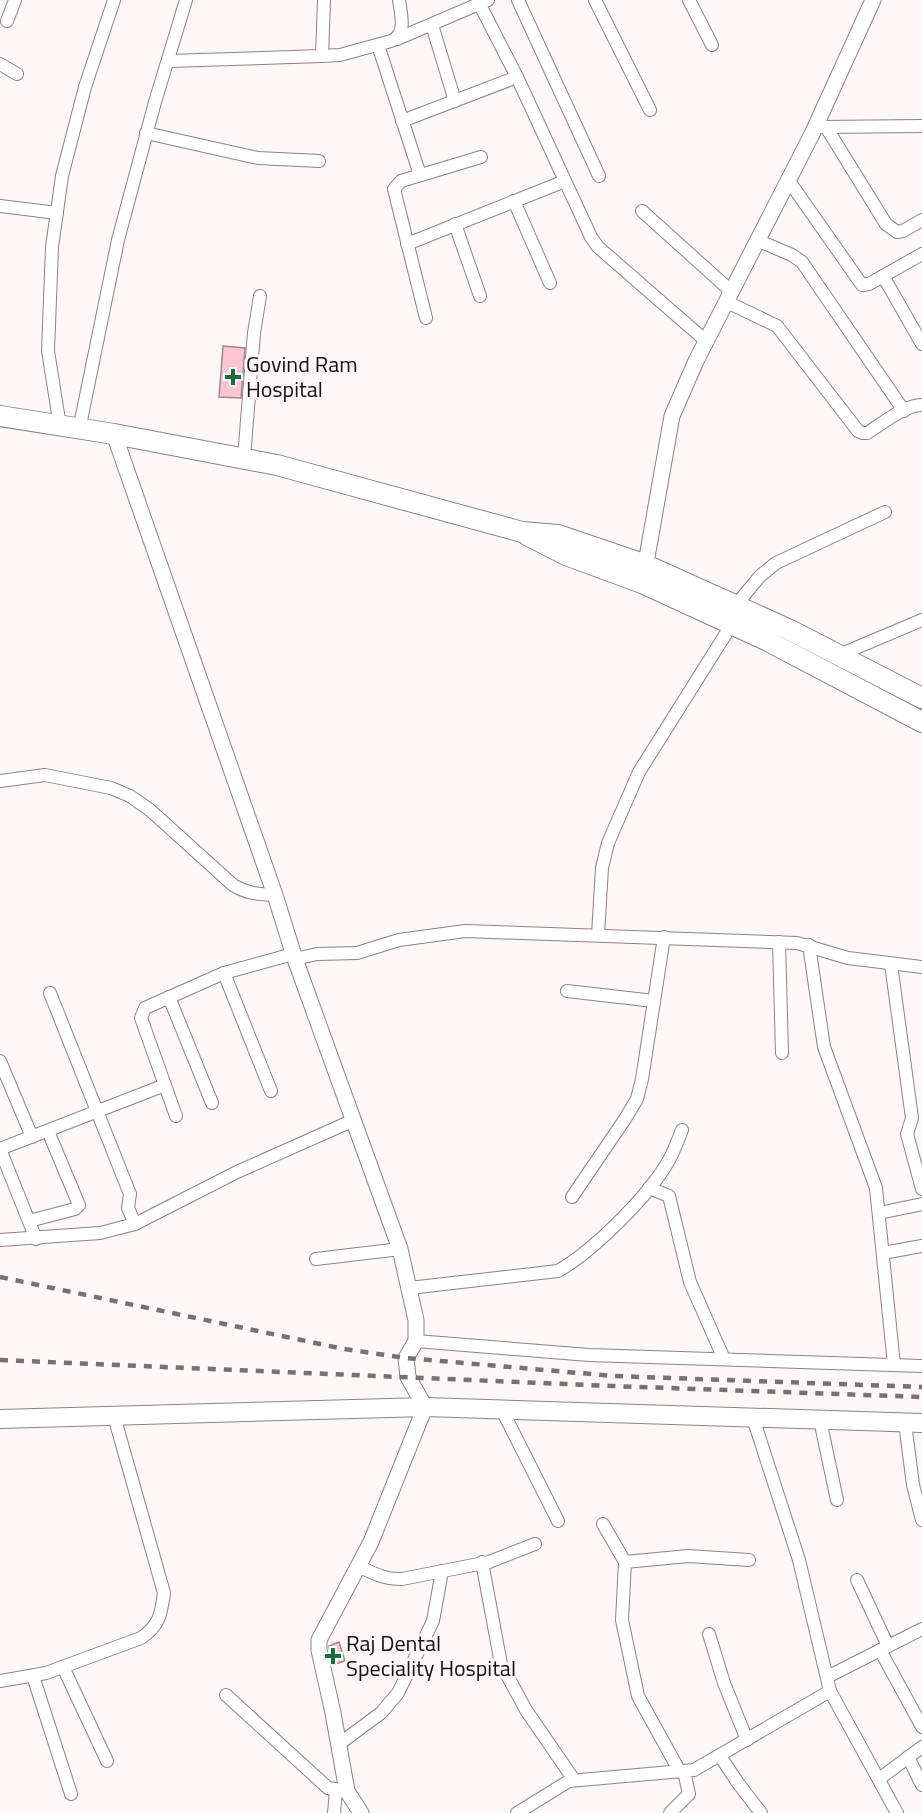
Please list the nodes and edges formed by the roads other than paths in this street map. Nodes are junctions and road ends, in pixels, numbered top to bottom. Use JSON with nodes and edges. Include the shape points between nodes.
{"nodes":[{"id":1,"x":15,"y":0,"type":"edge"},
{"id":2,"x":114,"y":0,"type":"edge"},
{"id":3,"x":186,"y":0,"type":"edge"},
{"id":4,"x":324,"y":0,"type":"edge"},
{"id":5,"x":399,"y":0,"type":"edge"},
{"id":6,"x":518,"y":0,"type":"edge"},
{"id":7,"x":595,"y":0,"type":"edge"},
{"id":8,"x":689,"y":0,"type":"edge"},
{"id":9,"x":870,"y":1,"type":"edge"},
{"id":10,"x":484,"y":3,"type":"edge"},
{"id":11,"x":7,"y":21,"type":"dead end"},
{"id":12,"x":432,"y":25,"type":"junction"},
{"id":13,"x":397,"y":39,"type":"junction"},
{"id":14,"x":378,"y":45,"type":"junction"},
{"id":15,"x":712,"y":45,"type":"dead end"},
{"id":16,"x":322,"y":56,"type":"junction"},
{"id":17,"x":168,"y":61,"type":"junction"},
{"id":18,"x":0,"y":64,"type":"edge"},
{"id":19,"x":17,"y":74,"type":"dead end"},
{"id":20,"x":517,"y":78,"type":"junction"},
{"id":21,"x":455,"y":101,"type":"junction"},
{"id":22,"x":650,"y":110,"type":"dead end"},
{"id":23,"x":402,"y":120,"type":"junction"},
{"id":24,"x":922,"y":126,"type":"edge"},
{"id":25,"x":820,"y":127,"type":"junction"},
{"id":26,"x":146,"y":133,"type":"junction"},
{"id":27,"x":481,"y":157,"type":"dead end"},
{"id":28,"x":319,"y":161,"type":"dead end"},
{"id":29,"x":420,"y":175,"type":"junction"},
{"id":30,"x":599,"y":177,"type":"dead end"},
{"id":31,"x":565,"y":181,"type":"junction"},
{"id":32,"x":789,"y":181,"type":"junction"},
{"id":33,"x":514,"y":201,"type":"junction"},
{"id":34,"x":0,"y":206,"type":"edge"},
{"id":35,"x":642,"y":210,"type":"dead end"},
{"id":36,"x":57,"y":213,"type":"junction"},
{"id":37,"x":455,"y":224,"type":"junction"},
{"id":38,"x":920,"y":226,"type":"edge"},
{"id":39,"x":759,"y":241,"type":"junction"},
{"id":40,"x":407,"y":244,"type":"junction"},
{"id":41,"x":922,"y":254,"type":"edge"},
{"id":42,"x":883,"y":276,"type":"junction"},
{"id":43,"x":550,"y":283,"type":"dead end"},
{"id":44,"x":260,"y":296,"type":"dead end"},
{"id":45,"x":480,"y":296,"type":"dead end"},
{"id":46,"x":729,"y":297,"type":"junction"},
{"id":47,"x":426,"y":318,"type":"dead end"},
{"id":48,"x":706,"y":340,"type":"junction"},
{"id":49,"x":922,"y":344,"type":"edge"},
{"id":50,"x":922,"y":405,"type":"edge"},
{"id":51,"x":904,"y":411,"type":"junction"},
{"id":52,"x":0,"y":416,"type":"edge"},
{"id":53,"x":70,"y":428,"type":"junction"},
{"id":54,"x":114,"y":434,"type":"junction"},
{"id":55,"x":244,"y":458,"type":"junction"},
{"id":56,"x":885,"y":512,"type":"dead end"},
{"id":57,"x":644,"y":574,"type":"junction"},
{"id":58,"x":734,"y":615,"type":"junction"},
{"id":59,"x":922,"y":620,"type":"edge"},
{"id":60,"x":839,"y":655,"type":"junction"},
{"id":61,"x":922,"y":698,"type":"edge"},
{"id":62,"x":922,"y":722,"type":"edge"},
{"id":63,"x":0,"y":781,"type":"edge"},
{"id":64,"x":275,"y":895,"type":"junction"},
{"id":65,"x":598,"y":934,"type":"junction"},
{"id":66,"x":664,"y":937,"type":"junction"},
{"id":67,"x":779,"y":942,"type":"junction"},
{"id":68,"x":809,"y":945,"type":"junction"},
{"id":69,"x":294,"y":956,"type":"junction"},
{"id":70,"x":891,"y":964,"type":"junction"},
{"id":71,"x":922,"y":967,"type":"edge"},
{"id":72,"x":224,"y":973,"type":"junction"},
{"id":73,"x":567,"y":991,"type":"dead end"},
{"id":74,"x":50,"y":993,"type":"dead end"},
{"id":75,"x":170,"y":997,"type":"junction"},
{"id":76,"x":654,"y":1001,"type":"junction"},
{"id":77,"x":782,"y":1053,"type":"dead end"},
{"id":78,"x":0,"y":1060,"type":"edge"},
{"id":79,"x":165,"y":1085,"type":"junction"},
{"id":80,"x":271,"y":1091,"type":"dead end"},
{"id":81,"x":212,"y":1102,"type":"dead end"},
{"id":82,"x":99,"y":1111,"type":"junction"},
{"id":83,"x":176,"y":1116,"type":"dead end"},
{"id":84,"x":354,"y":1120,"type":"junction"},
{"id":85,"x":682,"y":1130,"type":"dead end"},
{"id":86,"x":48,"y":1131,"type":"junction"},
{"id":87,"x":32,"y":1137,"type":"junction"},
{"id":88,"x":650,"y":1188,"type":"junction"},
{"id":89,"x":922,"y":1189,"type":"edge"},
{"id":90,"x":572,"y":1197,"type":"dead end"},
{"id":91,"x":922,"y":1204,"type":"edge"},
{"id":92,"x":879,"y":1213,"type":"junction"},
{"id":93,"x":29,"y":1221,"type":"junction"},
{"id":94,"x":135,"y":1224,"type":"junction"},
{"id":95,"x":36,"y":1239,"type":"junction"},
{"id":96,"x":0,"y":1240,"type":"edge"},
{"id":97,"x":922,"y":1246,"type":"edge"},
{"id":98,"x":400,"y":1249,"type":"junction"},
{"id":99,"x":883,"y":1253,"type":"junction"},
{"id":100,"x":316,"y":1259,"type":"dead end"},
{"id":101,"x":409,"y":1288,"type":"junction"},
{"id":102,"x":416,"y":1341,"type":"junction"},
{"id":103,"x":724,"y":1359,"type":"junction"},
{"id":104,"x":894,"y":1365,"type":"junction"},
{"id":105,"x":922,"y":1366,"type":"edge"},
{"id":106,"x":425,"y":1407,"type":"junction"},
{"id":107,"x":502,"y":1410,"type":"junction"},
{"id":108,"x":114,"y":1416,"type":"junction"},
{"id":109,"x":753,"y":1418,"type":"junction"},
{"id":110,"x":0,"y":1419,"type":"edge"},
{"id":111,"x":820,"y":1420,"type":"junction"},
{"id":112,"x":913,"y":1423,"type":"edge"},
{"id":113,"x":837,"y":1500,"type":"dead end"},
{"id":114,"x":922,"y":1520,"type":"edge"},
{"id":115,"x":558,"y":1521,"type":"dead end"},
{"id":116,"x":603,"y":1524,"type":"dead end"},
{"id":117,"x":535,"y":1544,"type":"dead end"},
{"id":118,"x":749,"y":1560,"type":"dead end"},
{"id":119,"x":482,"y":1562,"type":"junction"},
{"id":120,"x":625,"y":1562,"type":"junction"},
{"id":121,"x":358,"y":1566,"type":"junction"},
{"id":122,"x":442,"y":1570,"type":"junction"},
{"id":123,"x":857,"y":1580,"type":"dead end"},
{"id":124,"x":922,"y":1629,"type":"edge"},
{"id":125,"x":709,"y":1634,"type":"dead end"},
{"id":126,"x":884,"y":1648,"type":"junction"},
{"id":127,"x":63,"y":1667,"type":"junction"},
{"id":128,"x":33,"y":1676,"type":"junction"},
{"id":129,"x":826,"y":1677,"type":"junction"},
{"id":130,"x":0,"y":1682,"type":"edge"},
{"id":131,"x":830,"y":1691,"type":"junction"},
{"id":132,"x":226,"y":1695,"type":"dead end"},
{"id":133,"x":922,"y":1727,"type":"edge"},
{"id":134,"x":747,"y":1740,"type":"junction"},
{"id":135,"x":339,"y":1744,"type":"junction"},
{"id":136,"x":922,"y":1747,"type":"edge"},
{"id":137,"x":720,"y":1756,"type":"junction"},
{"id":138,"x":908,"y":1757,"type":"junction"},
{"id":139,"x":107,"y":1761,"type":"dead end"},
{"id":140,"x":682,"y":1772,"type":"junction"},
{"id":141,"x":879,"y":1779,"type":"junction"},
{"id":142,"x":574,"y":1780,"type":"junction"},
{"id":143,"x":922,"y":1785,"type":"edge"},
{"id":144,"x":341,"y":1791,"type":"junction"},
{"id":145,"x":71,"y":1794,"type":"dead end"},
{"id":146,"x":334,"y":1813,"type":"edge"},
{"id":147,"x":361,"y":1813,"type":"edge"},
{"id":148,"x":517,"y":1813,"type":"edge"},
{"id":149,"x":670,"y":1813,"type":"edge"},
{"id":150,"x":762,"y":1813,"type":"edge"},
{"id":151,"x":897,"y":1813,"type":"edge"}],
"edges":[{"from":1,"to":11,"type":"street"},
{"from":2,"to":36,"type":"street","via":[[85,87],[62,176]]},
{"from":3,"to":17,"type":"street"},
{"from":4,"to":16,"type":"street"},
{"from":5,"to":13,"type":"street","via":[[402,30]]},
{"from":6,"to":30,"type":"street"},
{"from":7,"to":22,"type":"street"},
{"from":8,"to":15,"type":"street"},
{"from":9,"to":25,"type":"street"},
{"from":10,"to":12,"type":"street"},
{"from":10,"to":20,"type":"street"},
{"from":12,"to":13,"type":"street"},
{"from":12,"to":21,"type":"street"},
{"from":13,"to":14,"type":"street"},
{"from":14,"to":16,"type":"street"},
{"from":14,"to":23,"type":"street"},
{"from":16,"to":17,"type":"street"},
{"from":17,"to":26,"type":"street"},
{"from":18,"to":19,"type":"street"},
{"from":20,"to":21,"type":"street"},
{"from":20,"to":31,"type":"street"},
{"from":21,"to":23,"type":"street"},
{"from":23,"to":29,"type":"street"},
{"from":24,"to":25,"type":"street"},
{"from":25,"to":32,"type":"street"},
{"from":25,"to":38,"type":"street","via":[[886,224],[897,232]]},
{"from":26,"to":28,"type":"street","via":[[258,158]]},
{"from":26,"to":53,"type":"street"},
{"from":27,"to":29,"type":"street"},
{"from":29,"to":40,"type":"street","via":[[401,181],[394,189]]},
{"from":31,"to":33,"type":"street"},
{"from":31,"to":48,"type":"street","via":[[598,247]]},
{"from":32,"to":39,"type":"street"},
{"from":32,"to":42,"type":"street","via":[[859,282],[866,285]]},
{"from":33,"to":37,"type":"street"},
{"from":33,"to":43,"type":"street"},
{"from":34,"to":36,"type":"street"},
{"from":35,"to":46,"type":"street"},
{"from":36,"to":53,"type":"street","via":[[48,351]]},
{"from":37,"to":40,"type":"street"},
{"from":37,"to":45,"type":"street"},
{"from":39,"to":46,"type":"street"},
{"from":39,"to":51,"type":"street","via":[[802,262]]},
{"from":40,"to":47,"type":"street"},
{"from":41,"to":42,"type":"street"},
{"from":42,"to":49,"type":"street"},
{"from":44,"to":55,"type":"street"},
{"from":46,"to":48,"type":"street"},
{"from":46,"to":51,"type":"street","via":[[777,326],[862,434]]},
{"from":48,"to":57,"type":"street","via":[[672,416]]},
{"from":50,"to":51,"type":"street"},
{"from":52,"to":53,"type":"main road"},
{"from":53,"to":54,"type":"main road"},
{"from":54,"to":55,"type":"main road"},
{"from":54,"to":64,"type":"street"},
{"from":55,"to":57,"type":"main road","via":[[522,532],[558,534]]},
{"from":56,"to":58,"type":"street","via":[[776,563],[760,576]]},
{"from":57,"to":58,"type":"main road"},
{"from":58,"to":60,"type":"main road","via":[[790,630]]},
{"from":58,"to":62,"type":"main road","via":[[766,640]]},
{"from":58,"to":65,"type":"street","via":[[639,772],[612,833],[603,855]]},
{"from":59,"to":60,"type":"street"},
{"from":60,"to":61,"type":"main road"},
{"from":63,"to":64,"type":"street","via":[[45,775],[121,792],[150,810],[233,885],[253,894]]},
{"from":64,"to":69,"type":"street"},
{"from":65,"to":66,"type":"street"},
{"from":65,"to":69,"type":"street","via":[[465,931],[399,940],[357,953]]},
{"from":66,"to":67,"type":"street"},
{"from":66,"to":76,"type":"street"},
{"from":67,"to":68,"type":"street"},
{"from":67,"to":77,"type":"street"},
{"from":68,"to":70,"type":"street","via":[[848,958]]},
{"from":68,"to":92,"type":"street","via":[[824,1047],[869,1165]]},
{"from":69,"to":72,"type":"street"},
{"from":69,"to":84,"type":"street"},
{"from":70,"to":71,"type":"street"},
{"from":70,"to":89,"type":"street","via":[[912,1118],[907,1134]]},
{"from":72,"to":75,"type":"street"},
{"from":72,"to":80,"type":"street"},
{"from":73,"to":76,"type":"street"},
{"from":74,"to":82,"type":"street"},
{"from":75,"to":79,"type":"street","via":[[145,1008],[141,1014]]},
{"from":75,"to":81,"type":"street"},
{"from":76,"to":90,"type":"street","via":[[637,1099]]},
{"from":78,"to":87,"type":"street"},
{"from":79,"to":82,"type":"street"},
{"from":79,"to":83,"type":"street"},
{"from":82,"to":86,"type":"street"},
{"from":82,"to":94,"type":"street","via":[[130,1194],[128,1208]]},
{"from":84,"to":94,"type":"street","via":[[237,1172]]},
{"from":84,"to":98,"type":"street"},
{"from":85,"to":88,"type":"street","via":[[670,1159]]},
{"from":86,"to":87,"type":"street"},
{"from":86,"to":93,"type":"street","via":[[79,1205]]},
{"from":87,"to":93,"type":"street","via":[[0,1149]]},
{"from":88,"to":101,"type":"street","via":[[577,1260],[558,1271]]},
{"from":88,"to":103,"type":"street","via":[[669,1196],[690,1282]]},
{"from":91,"to":92,"type":"street"},
{"from":92,"to":99,"type":"street"},
{"from":93,"to":95,"type":"street"},
{"from":94,"to":95,"type":"street","via":[[100,1233]]},
{"from":95,"to":96,"type":"street"},
{"from":97,"to":99,"type":"street"},
{"from":98,"to":100,"type":"street"},
{"from":98,"to":101,"type":"street"},
{"from":99,"to":104,"type":"street"},
{"from":101,"to":102,"type":"street"},
{"from":102,"to":103,"type":"street","via":[[589,1355]]},
{"from":102,"to":106,"type":"street","via":[[406,1358],[408,1377]]},
{"from":103,"to":104,"type":"street"},
{"from":104,"to":105,"type":"street"},
{"from":106,"to":107,"type":"main road"},
{"from":106,"to":108,"type":"main road"},
{"from":106,"to":121,"type":"street"},
{"from":107,"to":109,"type":"main road"},
{"from":107,"to":115,"type":"street"},
{"from":108,"to":110,"type":"main road"},
{"from":108,"to":127,"type":"street","via":[[164,1593],[161,1613],[153,1629],[141,1638]]},
{"from":109,"to":111,"type":"main road"},
{"from":109,"to":129,"type":"street","via":[[800,1560]]},
{"from":111,"to":112,"type":"main road"},
{"from":111,"to":113,"type":"street"},
{"from":112,"to":114,"type":"street","via":[[913,1485]]},
{"from":116,"to":120,"type":"street"},
{"from":117,"to":119,"type":"street"},
{"from":118,"to":120,"type":"street","via":[[688,1556]]},
{"from":119,"to":122,"type":"street"},
{"from":119,"to":142,"type":"street","via":[[501,1664],[526,1710]]},
{"from":120,"to":140,"type":"street","via":[[622,1620],[638,1696]]},
{"from":121,"to":122,"type":"street","via":[[391,1580]]},
{"from":121,"to":135,"type":"street","via":[[319,1640]]},
{"from":122,"to":135,"type":"street","via":[[433,1621],[398,1693],[381,1713]]},
{"from":123,"to":126,"type":"street"},
{"from":124,"to":126,"type":"street"},
{"from":125,"to":134,"type":"street"},
{"from":126,"to":129,"type":"street"},
{"from":126,"to":133,"type":"street"},
{"from":127,"to":128,"type":"street"},
{"from":127,"to":139,"type":"street"},
{"from":128,"to":130,"type":"street"},
{"from":128,"to":145,"type":"street"},
{"from":129,"to":131,"type":"street"},
{"from":131,"to":134,"type":"street"},
{"from":131,"to":141,"type":"street"},
{"from":132,"to":144,"type":"street","via":[[328,1788]]},
{"from":134,"to":137,"type":"street"},
{"from":135,"to":144,"type":"street"},
{"from":136,"to":138,"type":"street"},
{"from":137,"to":140,"type":"street"},
{"from":137,"to":150,"type":"street"},
{"from":138,"to":141,"type":"street"},
{"from":138,"to":143,"type":"street"},
{"from":140,"to":142,"type":"street"},
{"from":140,"to":149,"type":"street","via":[[689,1794]]},
{"from":141,"to":151,"type":"street"},
{"from":142,"to":148,"type":"street"},
{"from":144,"to":146,"type":"street"},
{"from":144,"to":147,"type":"street"}]}
